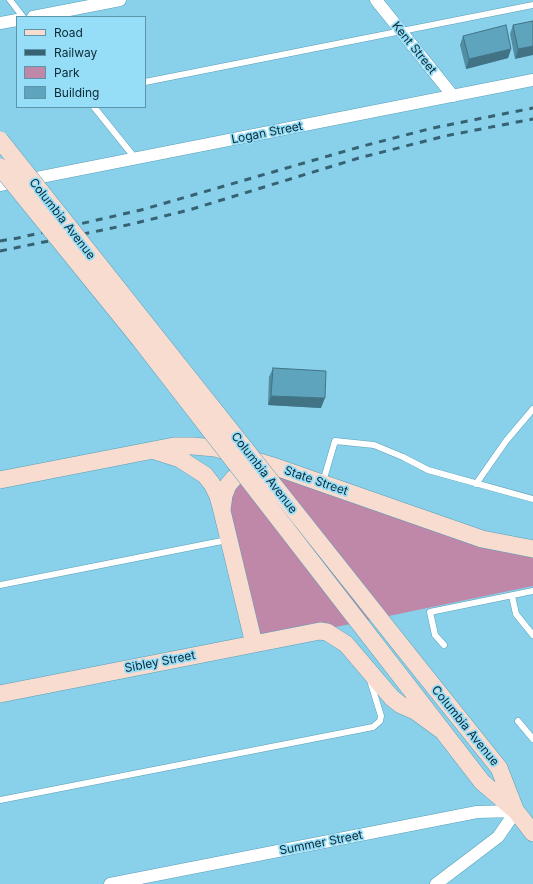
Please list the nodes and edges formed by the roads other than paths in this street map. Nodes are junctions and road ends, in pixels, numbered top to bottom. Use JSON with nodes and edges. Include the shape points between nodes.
{"nodes":[{"id":1,"x":10,"y":0,"type":"edge"},
{"id":2,"x":120,"y":0,"type":"edge"},
{"id":3,"x":376,"y":0,"type":"edge"},
{"id":4,"x":533,"y":5,"type":"edge"},
{"id":5,"x":23,"y":16,"type":"edge"},
{"id":6,"x":38,"y":16,"type":"edge"},
{"id":7,"x":16,"y":20,"type":"edge"},
{"id":8,"x":0,"y":23,"type":"edge"},
{"id":9,"x":400,"y":30,"type":"junction"},
{"id":10,"x":533,"y":80,"type":"edge"},
{"id":11,"x":146,"y":82,"type":"edge"},
{"id":12,"x":453,"y":96,"type":"junction"},
{"id":13,"x":95,"y":108,"type":"edge"},
{"id":14,"x":0,"y":140,"type":"edge"},
{"id":15,"x":134,"y":158,"type":"junction"},
{"id":16,"x":0,"y":167,"type":"edge"},
{"id":17,"x":0,"y":185,"type":"edge"},
{"id":18,"x":533,"y":409,"type":"edge"},
{"id":19,"x":151,"y":450,"type":"junction"},
{"id":20,"x":273,"y":466,"type":"junction"},
{"id":21,"x":0,"y":480,"type":"edge"},
{"id":22,"x":322,"y":483,"type":"junction"},
{"id":23,"x":476,"y":484,"type":"junction"},
{"id":24,"x":533,"y":499,"type":"edge"},
{"id":25,"x":222,"y":511,"type":"junction"},
{"id":26,"x":229,"y":540,"type":"junction"},
{"id":27,"x":533,"y":549,"type":"edge"},
{"id":28,"x":0,"y":584,"type":"edge"},
{"id":29,"x":533,"y":591,"type":"edge"},
{"id":30,"x":512,"y":596,"type":"junction"},
{"id":31,"x":533,"y":635,"type":"edge"},
{"id":32,"x":254,"y":644,"type":"junction"},
{"id":33,"x":444,"y":645,"type":"dead end"},
{"id":34,"x":366,"y":668,"type":"junction"},
{"id":35,"x":0,"y":694,"type":"edge"},
{"id":36,"x":518,"y":721,"type":"dead end"},
{"id":37,"x":441,"y":730,"type":"junction"},
{"id":38,"x":533,"y":739,"type":"edge"},
{"id":39,"x":0,"y":800,"type":"edge"},
{"id":40,"x":533,"y":810,"type":"edge"},
{"id":41,"x":516,"y":811,"type":"junction"},
{"id":42,"x":533,"y":833,"type":"edge"},
{"id":43,"x":110,"y":884,"type":"edge"},
{"id":44,"x":436,"y":884,"type":"edge"}],
"edges":[{"from":1,"to":5,"type":"lane"},
{"from":2,"to":6,"type":"street"},
{"from":3,"to":9,"type":"street","name":"Kent Street"},
{"from":4,"to":9,"type":"lane"},
{"from":7,"to":8,"type":"street"},
{"from":9,"to":11,"type":"lane"},
{"from":9,"to":12,"type":"street","name":"Kent Street"},
{"from":10,"to":12,"type":"street","name":"Logan Street"},
{"from":12,"to":15,"type":"street","name":"Logan Street"},
{"from":13,"to":15,"type":"lane"},
{"from":14,"to":41,"type":"street","name":"Columbia Avenue","bridge":true,"via":[[499,768]]},
{"from":15,"to":17,"type":"street","name":"Logan Street"},
{"from":16,"to":37,"type":"street","name":"Columbia Avenue","bridge":true,"via":[[141,341]]},
{"from":18,"to":23,"type":"lane","via":[[506,441]]},
{"from":19,"to":20,"type":"street","name":"State Street","via":[[174,446],[215,448]]},
{"from":19,"to":21,"type":"street","name":"State Street"},
{"from":19,"to":25,"type":"street","via":[[180,459],[205,475],[218,496]]},
{"from":20,"to":22,"type":"street","name":"State Street"},
{"from":20,"to":25,"type":"street","via":[[255,468],[234,478],[224,495]]},
{"from":22,"to":23,"type":"lane","via":[[335,441],[374,445],[428,470]]},
{"from":22,"to":27,"type":"street","name":"State Street","via":[[482,539]]},
{"from":23,"to":24,"type":"lane"},
{"from":25,"to":26,"type":"street"},
{"from":26,"to":28,"type":"lane"},
{"from":26,"to":32,"type":"street"},
{"from":29,"to":30,"type":"lane"},
{"from":30,"to":31,"type":"lane","via":[[516,614]]},
{"from":30,"to":33,"type":"lane","via":[[430,612],[435,635]]},
{"from":32,"to":34,"type":"street","name":"Sibley Street","via":[[320,631],[327,632],[346,644]]},
{"from":32,"to":35,"type":"street","name":"Sibley Street"},
{"from":34,"to":37,"type":"street","via":[[392,698]]},
{"from":34,"to":39,"type":"lane","via":[[381,716],[380,721],[373,727]]},
{"from":36,"to":38,"type":"lane"},
{"from":37,"to":41,"type":"street","name":"Columbia Avenue","via":[[482,782]]},
{"from":40,"to":41,"type":"street","name":"Summer Street"},
{"from":41,"to":42,"type":"street","name":"Columbia Avenue"},
{"from":41,"to":43,"type":"street","name":"Summer Street","via":[[478,812]]},
{"from":41,"to":44,"type":"street","via":[[498,837]]}]}
